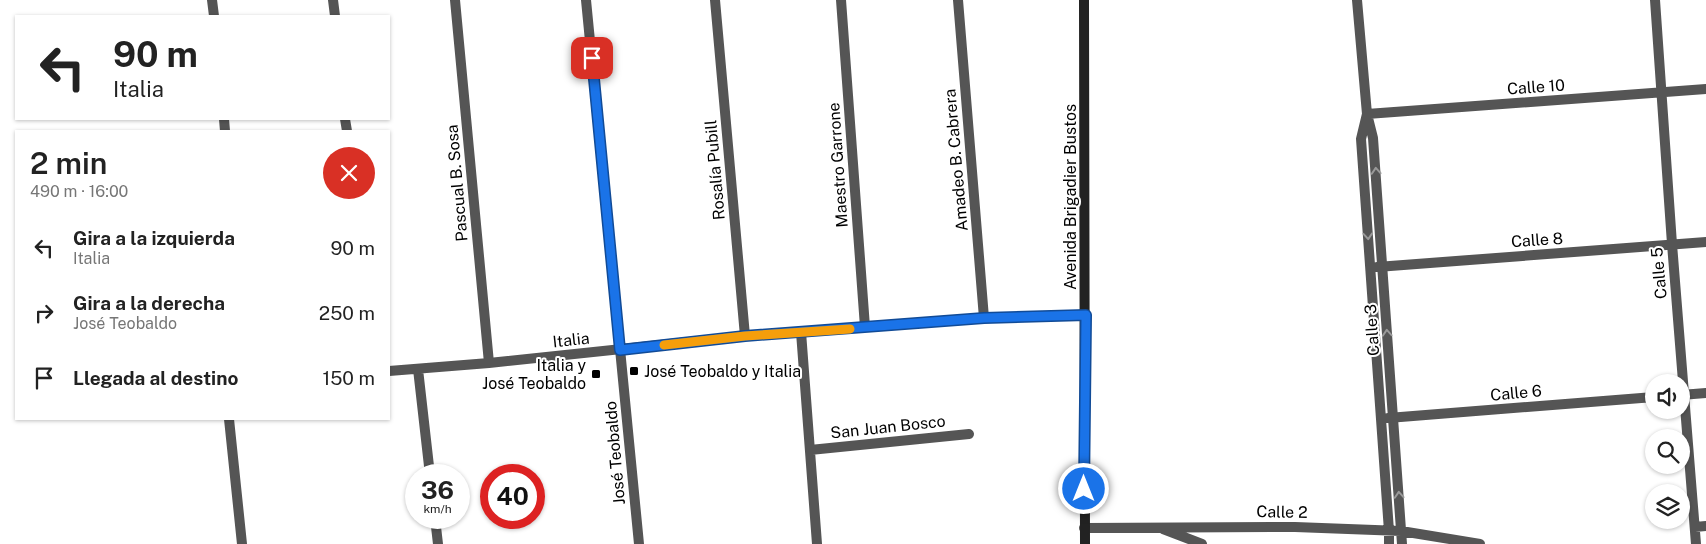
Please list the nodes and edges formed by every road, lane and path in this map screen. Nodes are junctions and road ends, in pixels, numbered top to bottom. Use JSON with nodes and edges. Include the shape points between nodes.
{"nodes":[{"id":1,"x":212,"y":0,"type":"edge"},
{"id":2,"x":333,"y":0,"type":"edge"},
{"id":3,"x":456,"y":0,"type":"edge"},
{"id":4,"x":586,"y":0,"type":"edge"},
{"id":5,"x":716,"y":0,"type":"edge"},
{"id":6,"x":841,"y":0,"type":"edge"},
{"id":7,"x":958,"y":0,"type":"edge"},
{"id":8,"x":1084,"y":0,"type":"edge"},
{"id":9,"x":1357,"y":0,"type":"edge"},
{"id":10,"x":1655,"y":0,"type":"edge"},
{"id":11,"x":214,"y":15,"type":"edge"},
{"id":12,"x":335,"y":15,"type":"edge"},
{"id":13,"x":1706,"y":89,"type":"edge"},
{"id":14,"x":1661,"y":93,"type":"junction"},
{"id":15,"x":1367,"y":114,"type":"junction"},
{"id":16,"x":1706,"y":242,"type":"edge"},
{"id":17,"x":1672,"y":244,"type":"junction"},
{"id":18,"x":1382,"y":266,"type":"junction"},
{"id":19,"x":1371,"y":268,"type":"junction"},
{"id":20,"x":1086,"y":315,"type":"junction"},
{"id":21,"x":984,"y":318,"type":"junction"},
{"id":22,"x":865,"y":327,"type":"junction"},
{"id":23,"x":801,"y":332,"type":"junction"},
{"id":24,"x":745,"y":336,"type":"junction"},
{"id":25,"x":620,"y":350,"type":"junction"},
{"id":26,"x":489,"y":363,"type":"junction"},
{"id":27,"x":418,"y":369,"type":"junction"},
{"id":28,"x":390,"y":371,"type":"edge"},
{"id":29,"x":1682,"y":374,"type":"edge"},
{"id":30,"x":1706,"y":393,"type":"edge"},
{"id":31,"x":1690,"y":394,"type":"edge"},
{"id":32,"x":1645,"y":398,"type":"edge"},
{"id":33,"x":1394,"y":417,"type":"junction"},
{"id":34,"x":1381,"y":419,"type":"junction"},
{"id":35,"x":1685,"y":419,"type":"edge"},
{"id":36,"x":229,"y":420,"type":"edge"},
{"id":37,"x":969,"y":434,"type":"dead end"},
{"id":38,"x":810,"y":450,"type":"junction"},
{"id":39,"x":429,"y":464,"type":"edge"},
{"id":40,"x":1706,"y":526,"type":"edge"},
{"id":41,"x":1157,"y":527,"type":"junction"},
{"id":42,"x":1695,"y":527,"type":"junction"},
{"id":43,"x":1084,"y":528,"type":"junction"},
{"id":44,"x":436,"y":529,"type":"edge"},
{"id":45,"x":1389,"y":531,"type":"junction"},
{"id":46,"x":1401,"y":531,"type":"junction"},
{"id":47,"x":242,"y":544,"type":"edge"},
{"id":48,"x":438,"y":544,"type":"edge"},
{"id":49,"x":639,"y":544,"type":"edge"},
{"id":50,"x":817,"y":544,"type":"edge"},
{"id":51,"x":1085,"y":544,"type":"edge"},
{"id":52,"x":1202,"y":544,"type":"edge"},
{"id":53,"x":1389,"y":544,"type":"edge"},
{"id":54,"x":1402,"y":544,"type":"edge"},
{"id":55,"x":1480,"y":544,"type":"edge"},
{"id":56,"x":1696,"y":544,"type":"edge"}],
"edges":[{"from":1,"to":11,"type":"street"},
{"from":2,"to":12,"type":"street"},
{"from":3,"to":26,"type":"street","name":"Pascual B. Sosa"},
{"from":4,"to":25,"type":"street","name":"José Teobaldo"},
{"from":5,"to":24,"type":"street","name":"Rosalía Pubill"},
{"from":6,"to":22,"type":"street","name":"Maestro Garrone"},
{"from":7,"to":21,"type":"street","name":"Amadeo B. Cabrera"},
{"from":8,"to":20,"type":"street","name":"Avenida Brigadier Bustos"},
{"from":9,"to":15,"type":"street","name":"Calle 3"},
{"from":10,"to":14,"type":"street","name":"Calle 5"},
{"from":13,"to":14,"type":"street","name":"Calle 10"},
{"from":14,"to":15,"type":"street","name":"Calle 10"},
{"from":14,"to":17,"type":"street","name":"Calle 5"},
{"from":18,"to":15,"type":"street","name":"Calle 3","one_way":true,"via":[[1374,138]]},
{"from":15,"to":19,"type":"street","name":"Calle 3","one_way":true,"via":[[1361,139]]},
{"from":16,"to":17,"type":"street","name":"Calle 8"},
{"from":17,"to":18,"type":"street","name":"Calle 8"},
{"from":17,"to":29,"type":"street","name":"Calle 5"},
{"from":18,"to":19,"type":"street","name":"Calle 8"},
{"from":33,"to":18,"type":"street","name":"Calle 3","one_way":true},
{"from":19,"to":34,"type":"street","name":"Calle 3"},
{"from":20,"to":21,"type":"street","name":"Italia"},
{"from":20,"to":43,"type":"street","name":"Avenida Brigadier Bustos"},
{"from":21,"to":22,"type":"street","name":"Italia"},
{"from":22,"to":23,"type":"street","name":"Italia"},
{"from":23,"to":24,"type":"street","name":"Italia"},
{"from":23,"to":38,"type":"street"},
{"from":24,"to":25,"type":"street","name":"Italia"},
{"from":25,"to":26,"type":"street","name":"Italia"},
{"from":25,"to":49,"type":"street","name":"José Teobaldo"},
{"from":26,"to":27,"type":"street","name":"Italia"},
{"from":27,"to":28,"type":"street","name":"Italia"},
{"from":27,"to":39,"type":"street"},
{"from":30,"to":31,"type":"street"},
{"from":32,"to":33,"type":"street","name":"Calle 6"},
{"from":33,"to":34,"type":"street","name":"Calle 6"},
{"from":46,"to":33,"type":"street","name":"Calle 3","one_way":true},
{"from":34,"to":45,"type":"street","name":"Calle 3"},
{"from":35,"to":42,"type":"street","name":"Calle 5"},
{"from":36,"to":47,"type":"street"},
{"from":37,"to":38,"type":"street","name":"San Juan Bosco"},
{"from":38,"to":50,"type":"street"},
{"from":40,"to":42,"type":"street"},
{"from":41,"to":43,"type":"street","name":"Calle 2"},
{"from":41,"to":45,"type":"street","name":"Calle 2"},
{"from":41,"to":52,"type":"street"},
{"from":42,"to":56,"type":"street","name":"Calle 5"},
{"from":43,"to":51,"type":"street","name":"Avenida Brigadier Bustos"},
{"from":44,"to":48,"type":"street"},
{"from":45,"to":46,"type":"street","name":"Calle 2"},
{"from":45,"to":53,"type":"street","name":"Calle 3"},
{"from":46,"to":54,"type":"street","name":"Calle 3"},
{"from":46,"to":55,"type":"street","name":"Calle 2"}]}
